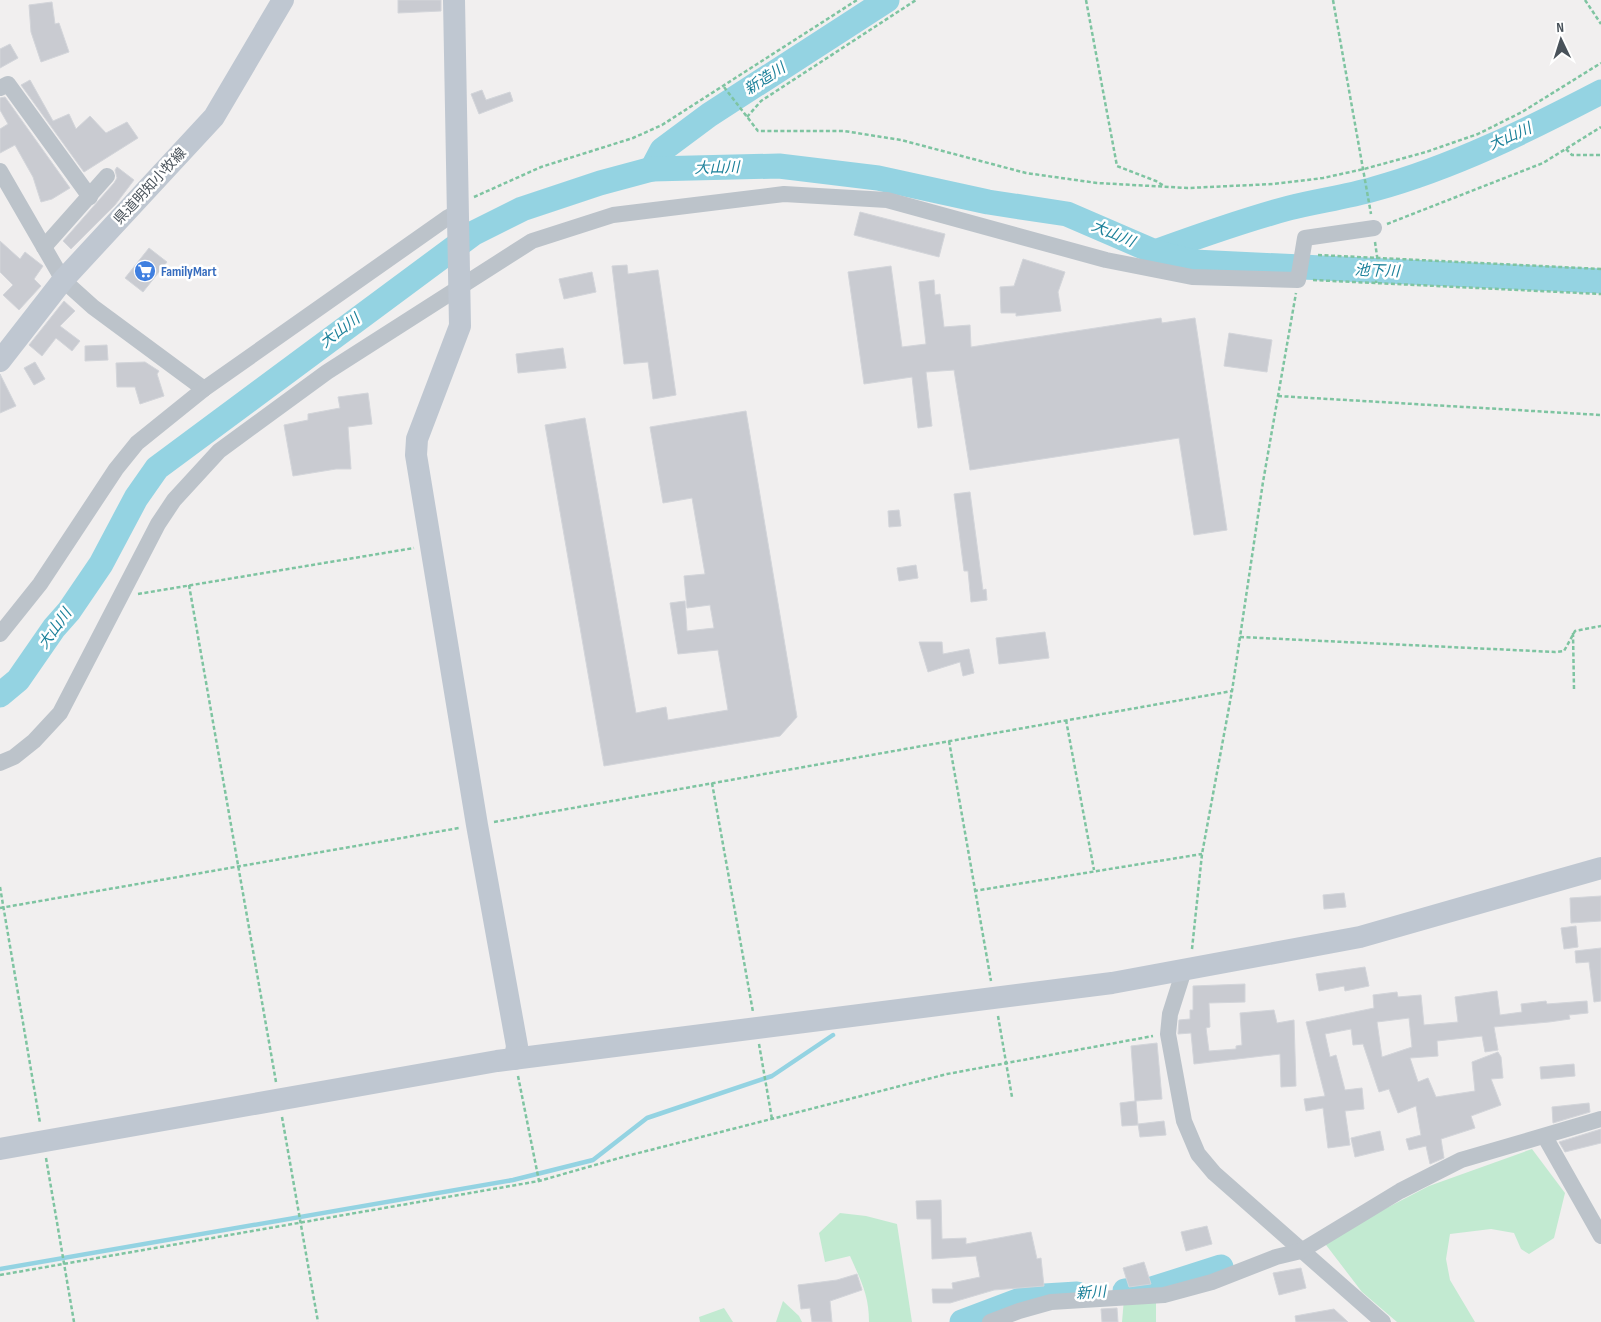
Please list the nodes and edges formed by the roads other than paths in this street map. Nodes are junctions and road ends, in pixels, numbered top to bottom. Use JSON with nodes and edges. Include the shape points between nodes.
{"nodes":[{"id":1,"x":283,"y":0,"type":"edge"},
{"id":2,"x":454,"y":0,"type":"edge"},
{"id":3,"x":0,"y":88,"type":"edge"},
{"id":4,"x":0,"y":171,"type":"edge"},
{"id":5,"x":107,"y":176,"type":"dead end"},
{"id":6,"x":90,"y":197,"type":"junction"},
{"id":7,"x":458,"y":209,"type":"junction"},
{"id":8,"x":1374,"y":228,"type":"road end"},
{"id":9,"x":44,"y":247,"type":"junction"},
{"id":10,"x":63,"y":280,"type":"junction"},
{"id":11,"x":460,"y":285,"type":"junction"},
{"id":12,"x":0,"y":361,"type":"edge"},
{"id":13,"x":204,"y":390,"type":"junction"},
{"id":14,"x":0,"y":634,"type":"edge"},
{"id":15,"x":0,"y":763,"type":"edge"},
{"id":16,"x":1601,"y":868,"type":"edge"},
{"id":17,"x":1184,"y":970,"type":"junction"},
{"id":18,"x":515,"y":1059,"type":"junction"},
{"id":19,"x":1601,"y":1119,"type":"edge"},
{"id":20,"x":1545,"y":1137,"type":"junction"},
{"id":21,"x":0,"y":1149,"type":"edge"},
{"id":22,"x":1601,"y":1236,"type":"edge"},
{"id":23,"x":1302,"y":1252,"type":"junction"},
{"id":24,"x":990,"y":1322,"type":"edge"},
{"id":25,"x":1383,"y":1322,"type":"edge"}],
"edges":[{"from":1,"to":10,"type":"street","name":"県道明知小牧線","via":[[214,117]]},
{"from":2,"to":7,"type":"street"},
{"from":3,"to":6,"type":"street","via":[[8,84]]},
{"from":4,"to":9,"type":"street"},
{"from":5,"to":6,"type":"street"},
{"from":6,"to":9,"type":"street"},
{"from":7,"to":11,"type":"street"},
{"from":7,"to":13,"type":"street"},
{"from":8,"to":11,"type":"street","via":[[1305,238],[1298,280],[1192,277],[1106,260],[887,200],[784,194],[613,215],[532,241]]},
{"from":9,"to":10,"type":"street"},
{"from":10,"to":12,"type":"street","name":"県道明知小牧線"},
{"from":10,"to":13,"type":"street"},
{"from":11,"to":15,"type":"street","via":[[327,372],[219,451],[174,500],[158,524],[60,713],[34,741],[14,757]]},
{"from":11,"to":18,"type":"street","via":[[460,326],[417,439],[416,455],[517,1046]]},
{"from":13,"to":14,"type":"street","via":[[137,443],[116,469],[40,584]]},
{"from":16,"to":17,"type":"street","via":[[1360,937]]},
{"from":17,"to":18,"type":"street","via":[[1112,983]]},
{"from":17,"to":23,"type":"street","via":[[1170,1014],[1168,1034],[1184,1121],[1198,1154],[1214,1173]]},
{"from":18,"to":21,"type":"street"},
{"from":19,"to":20,"type":"street"},
{"from":20,"to":22,"type":"street"},
{"from":20,"to":23,"type":"street","via":[[1461,1160],[1400,1191]]},
{"from":23,"to":24,"type":"street","via":[[1164,1295],[1051,1302]]},
{"from":23,"to":25,"type":"street"}]}
